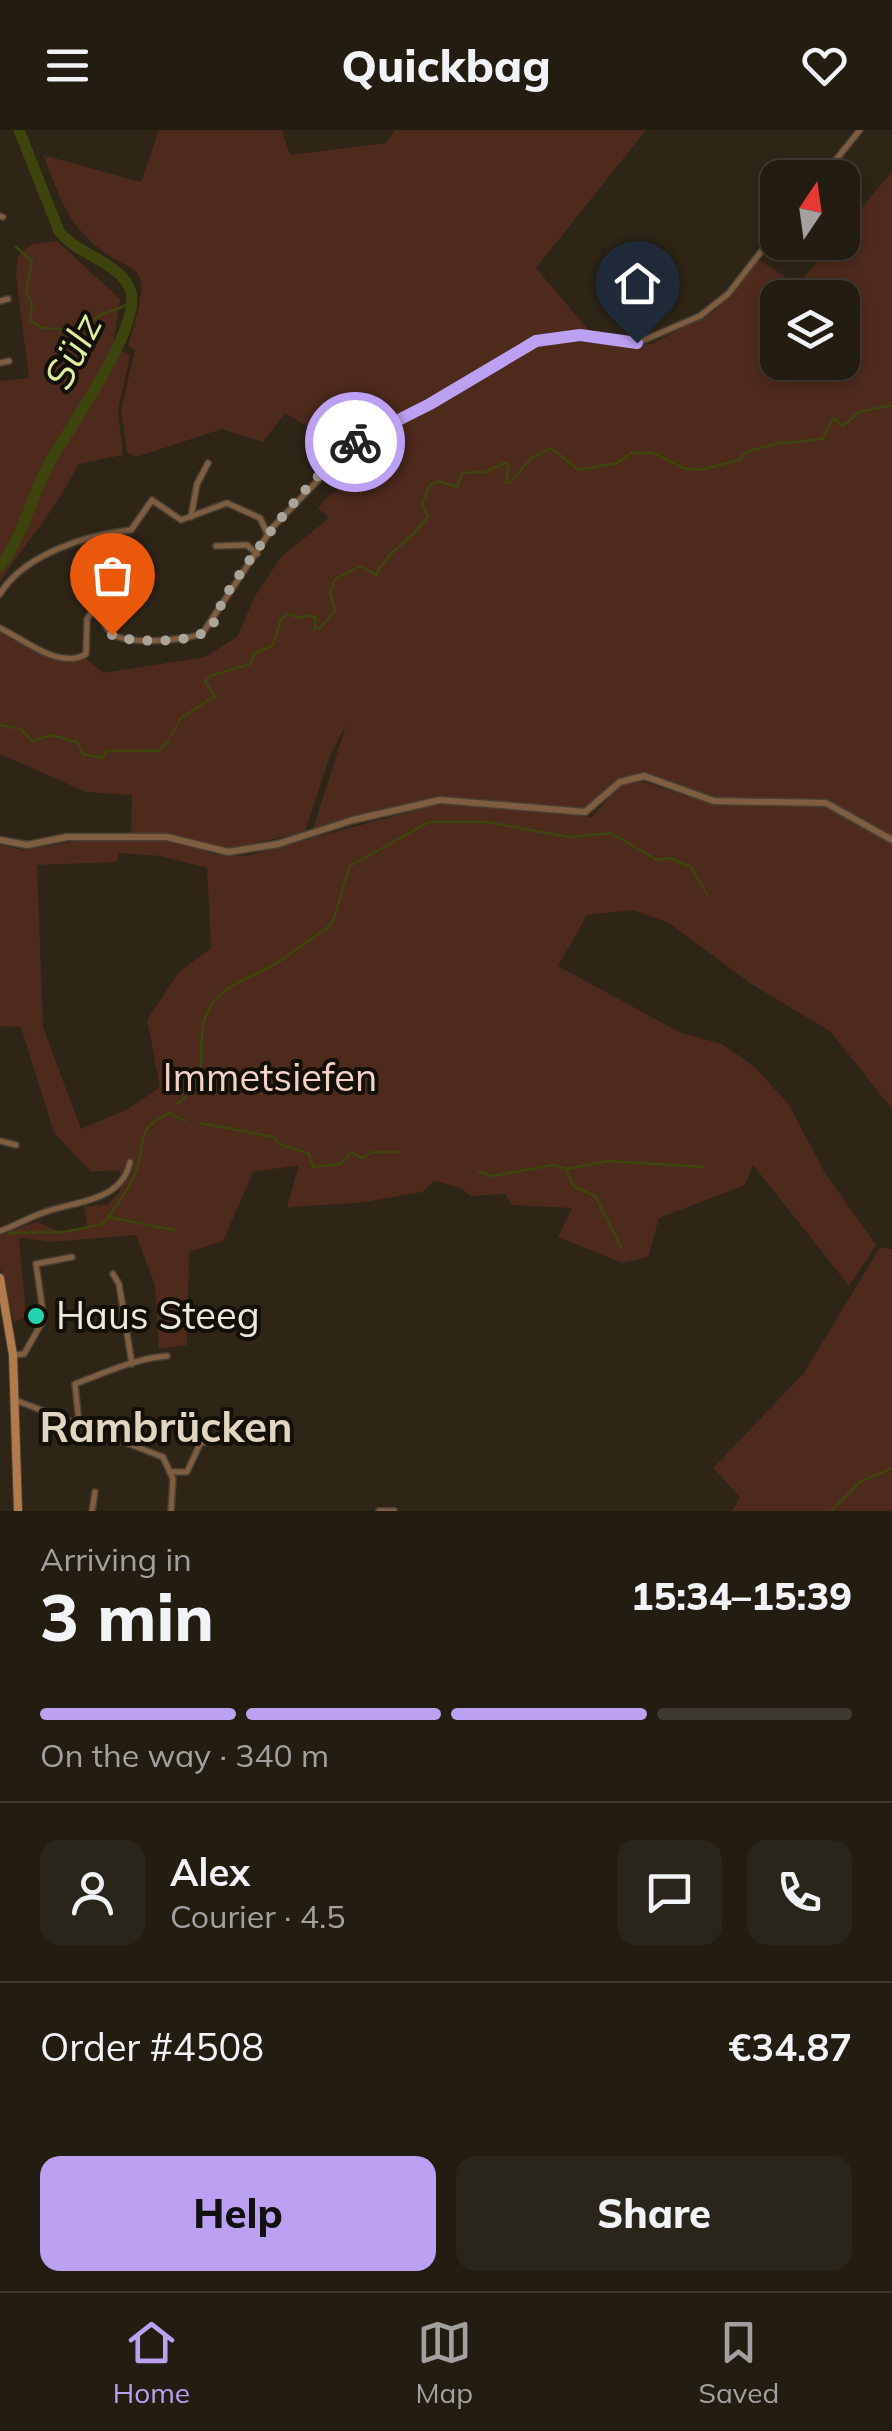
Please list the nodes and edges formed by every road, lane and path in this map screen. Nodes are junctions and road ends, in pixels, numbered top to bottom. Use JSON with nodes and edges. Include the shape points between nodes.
{"nodes":[{"id":1,"x":860,"y":130,"type":"edge"},
{"id":2,"x":836,"y":160,"type":"edge"},
{"id":3,"x":760,"y":253,"type":"edge"},
{"id":4,"x":9,"y":361,"type":"dead end"},
{"id":5,"x":0,"y":363,"type":"edge"},
{"id":6,"x":208,"y":463,"type":"dead end"},
{"id":7,"x":191,"y":518,"type":"junction"},
{"id":8,"x":268,"y":535,"type":"junction"},
{"id":9,"x":216,"y":546,"type":"dead end"},
{"id":10,"x":257,"y":554,"type":"junction"},
{"id":11,"x":0,"y":594,"type":"edge"},
{"id":12,"x":0,"y":628,"type":"edge"},
{"id":13,"x":0,"y":840,"type":"edge"},
{"id":14,"x":892,"y":840,"type":"edge"},
{"id":15,"x":0,"y":1141,"type":"edge"},
{"id":16,"x":16,"y":1145,"type":"dead end"},
{"id":17,"x":130,"y":1162,"type":"dead end"},
{"id":18,"x":0,"y":1230,"type":"edge"},
{"id":19,"x":72,"y":1257,"type":"dead end"},
{"id":20,"x":113,"y":1274,"type":"dead end"},
{"id":21,"x":0,"y":1278,"type":"edge"},
{"id":22,"x":13,"y":1355,"type":"junction"},
{"id":23,"x":167,"y":1356,"type":"dead end"},
{"id":24,"x":132,"y":1364,"type":"junction"},
{"id":25,"x":15,"y":1400,"type":"junction"},
{"id":26,"x":80,"y":1424,"type":"junction"},
{"id":27,"x":208,"y":1440,"type":"dead end"},
{"id":28,"x":172,"y":1472,"type":"junction"},
{"id":29,"x":95,"y":1492,"type":"dead end"},
{"id":30,"x":18,"y":1511,"type":"edge"},
{"id":31,"x":92,"y":1511,"type":"edge"},
{"id":32,"x":171,"y":1511,"type":"edge"},
{"id":33,"x":379,"y":1511,"type":"edge"},
{"id":34,"x":394,"y":1511,"type":"edge"}],
"edges":[{"from":1,"to":2,"type":"street"},
{"from":3,"to":8,"type":"street","via":[[728,294],[700,316],[637,343],[580,335],[536,341],[372,432],[346,450]]},
{"from":4,"to":5,"type":"street"},
{"from":6,"to":7,"type":"street"},
{"from":7,"to":8,"type":"street","via":[[227,503],[260,518]]},
{"from":7,"to":11,"type":"street","via":[[175,518],[152,500],[132,530],[90,535],[25,568]]},
{"from":8,"to":10,"type":"street"},
{"from":9,"to":10,"type":"street","via":[[247,545]]},
{"from":10,"to":12,"type":"street","via":[[209,629],[196,636],[118,638],[96,605],[88,619],[86,654],[76,659],[44,652]]},
{"from":13,"to":14,"type":"street","via":[[26,845],[74,836],[167,837],[246,851],[440,800],[585,812],[620,782],[644,776],[714,801],[826,803]]},
{"from":15,"to":16,"type":"street"},
{"from":17,"to":18,"type":"street","via":[[120,1183],[102,1195]]},
{"from":19,"to":22,"type":"street","via":[[36,1264],[44,1319],[24,1354]]},
{"from":20,"to":24,"type":"street"},
{"from":21,"to":22,"type":"main road"},
{"from":22,"to":25,"type":"main road"},
{"from":23,"to":24,"type":"street"},
{"from":24,"to":26,"type":"street","via":[[74,1384]]},
{"from":25,"to":26,"type":"street"},
{"from":25,"to":30,"type":"main road"},
{"from":26,"to":28,"type":"street","via":[[159,1455]]},
{"from":27,"to":28,"type":"street","via":[[187,1472]]},
{"from":28,"to":32,"type":"street"},
{"from":29,"to":31,"type":"street"},
{"from":33,"to":34,"type":"street"}]}
